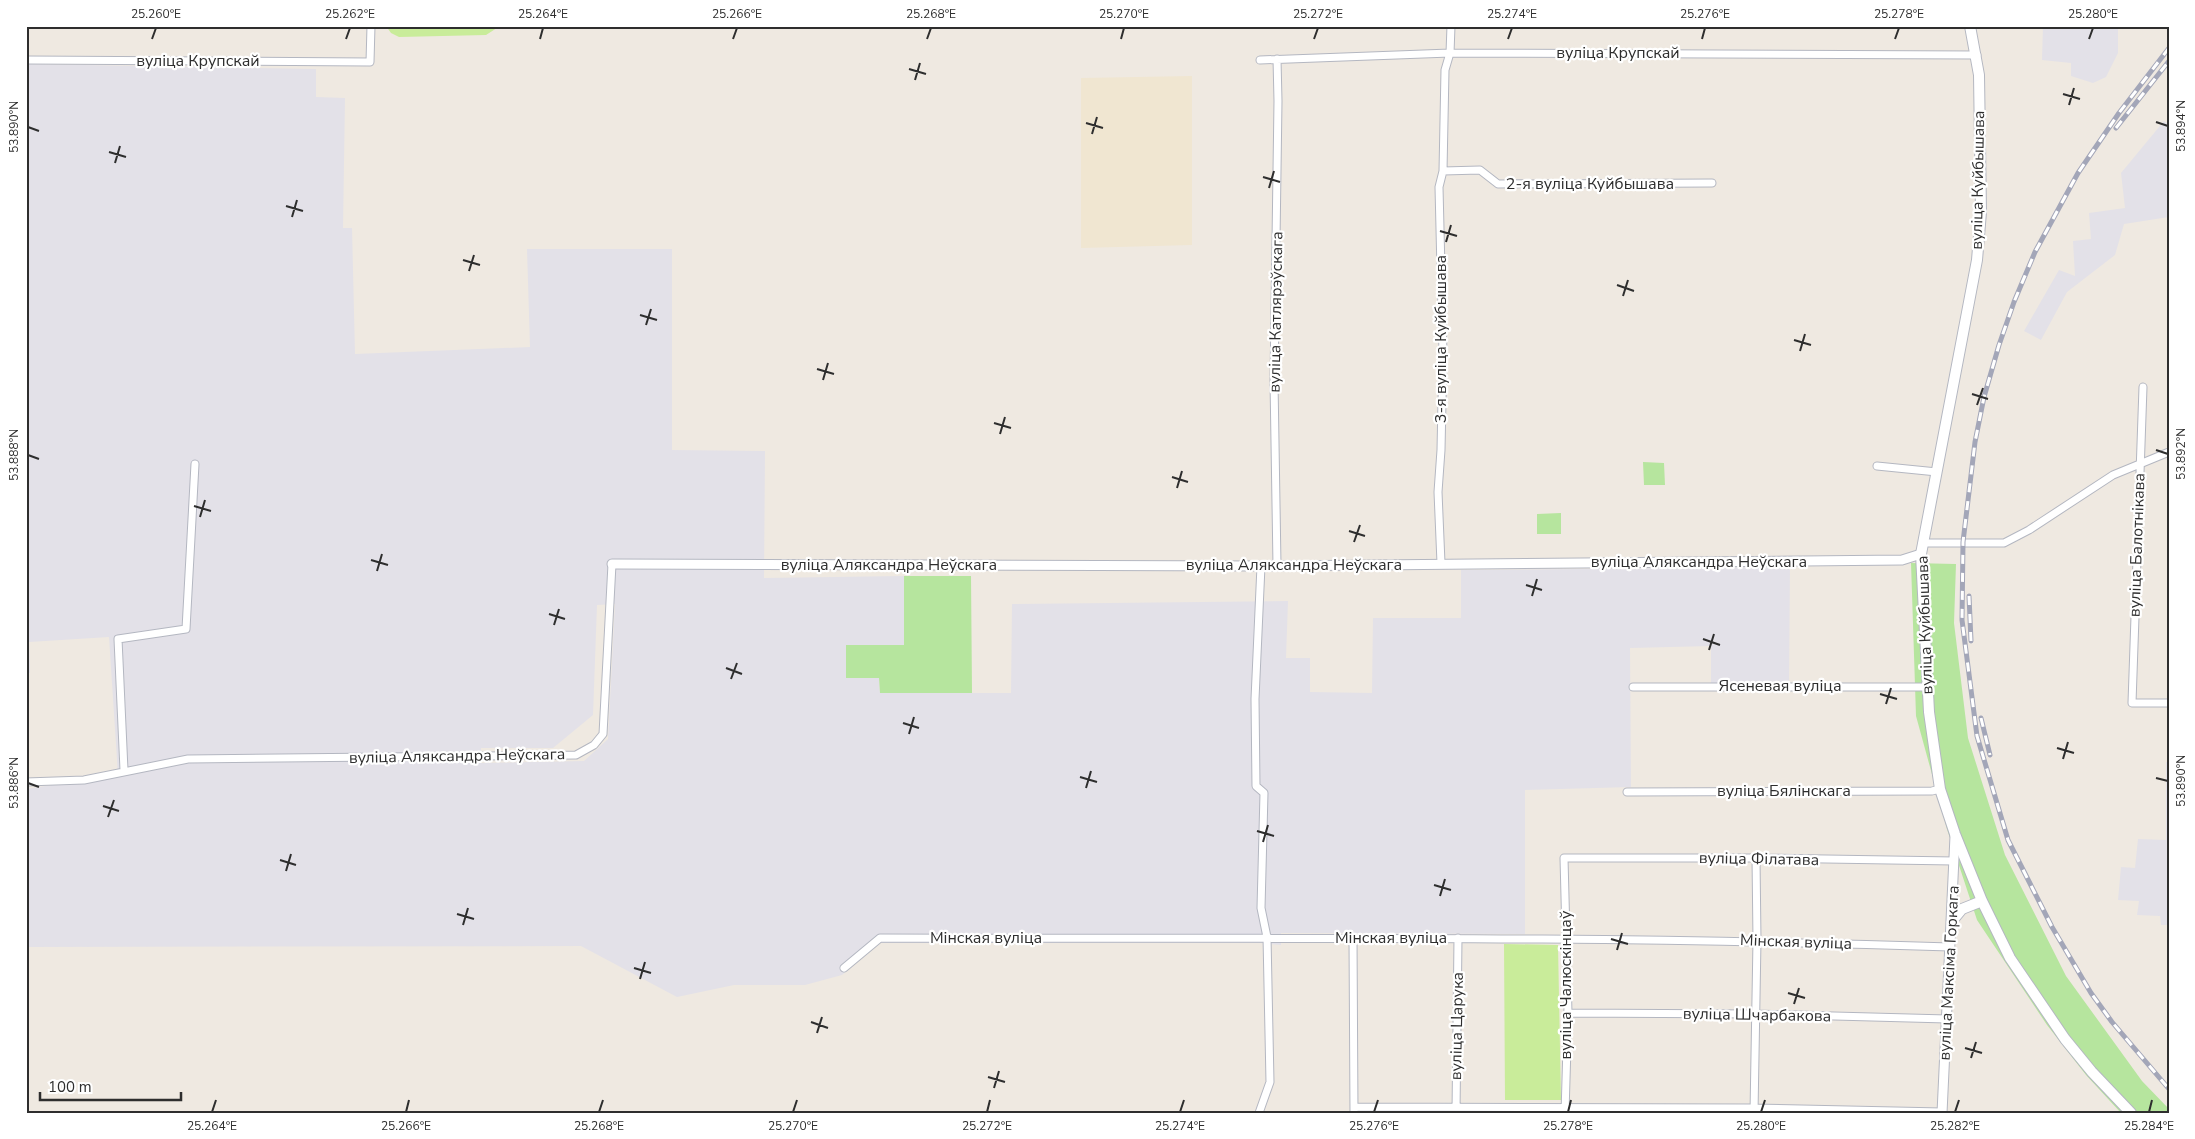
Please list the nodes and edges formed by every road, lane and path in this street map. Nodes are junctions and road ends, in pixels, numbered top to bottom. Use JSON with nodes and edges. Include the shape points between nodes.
{"nodes":[{"id":1,"x":371,"y":26,"type":"edge"},
{"id":2,"x":1451,"y":26,"type":"edge"},
{"id":3,"x":1970,"y":26,"type":"edge"},
{"id":4,"x":1450,"y":53,"type":"junction"},
{"id":5,"x":1977,"y":55,"type":"junction"},
{"id":6,"x":1277,"y":59,"type":"junction"},
{"id":7,"x":26,"y":60,"type":"edge"},
{"id":8,"x":1260,"y":60,"type":"dead end"},
{"id":9,"x":1443,"y":171,"type":"junction"},
{"id":10,"x":1712,"y":183,"type":"dead end"},
{"id":11,"x":2143,"y":387,"type":"dead end"},
{"id":12,"x":2169,"y":452,"type":"edge"},
{"id":13,"x":195,"y":464,"type":"dead end"},
{"id":14,"x":2140,"y":464,"type":"junction"},
{"id":15,"x":1878,"y":466,"type":"dead end"},
{"id":16,"x":1937,"y":472,"type":"junction"},
{"id":17,"x":1923,"y":543,"type":"junction"},
{"id":18,"x":1921,"y":554,"type":"junction"},
{"id":19,"x":1441,"y":563,"type":"junction"},
{"id":20,"x":612,"y":564,"type":"joint"},
{"id":21,"x":1277,"y":565,"type":"junction"},
{"id":22,"x":1261,"y":566,"type":"junction"},
{"id":23,"x":1633,"y":687,"type":"dead end"},
{"id":24,"x":1927,"y":687,"type":"junction"},
{"id":25,"x":2169,"y":703,"type":"edge"},
{"id":26,"x":124,"y":770,"type":"junction"},
{"id":27,"x":26,"y":782,"type":"edge"},
{"id":28,"x":1940,"y":789,"type":"junction"},
{"id":29,"x":1627,"y":792,"type":"dead end"},
{"id":30,"x":1955,"y":834,"type":"junction"},
{"id":31,"x":1564,"y":858,"type":"joint"},
{"id":32,"x":1756,"y":858,"type":"junction"},
{"id":33,"x":1954,"y":861,"type":"junction"},
{"id":34,"x":1982,"y":901,"type":"junction"},
{"id":35,"x":1952,"y":921,"type":"junction"},
{"id":36,"x":1267,"y":937,"type":"junction"},
{"id":37,"x":1353,"y":938,"type":"junction"},
{"id":38,"x":1458,"y":938,"type":"junction"},
{"id":39,"x":1566,"y":939,"type":"junction"},
{"id":40,"x":1758,"y":940,"type":"junction"},
{"id":41,"x":1950,"y":947,"type":"junction"},
{"id":42,"x":844,"y":968,"type":"dead end"},
{"id":43,"x":1568,"y":1013,"type":"junction"},
{"id":44,"x":1756,"y":1014,"type":"junction"},
{"id":45,"x":1947,"y":1018,"type":"junction"},
{"id":46,"x":1354,"y":1110,"type":"edge"},
{"id":47,"x":1456,"y":1110,"type":"edge"},
{"id":48,"x":1565,"y":1110,"type":"edge"},
{"id":49,"x":1754,"y":1110,"type":"edge"},
{"id":50,"x":1942,"y":1112,"type":"edge"},
{"id":51,"x":1259,"y":1113,"type":"edge"},
{"id":52,"x":2131,"y":1113,"type":"edge"}],
"edges":[{"from":1,"to":7,"type":"street","name":"вуліца Крупскай","via":[[370,62]]},
{"from":2,"to":4,"type":"street","name":"3-я вуліца Куйбышава"},
{"from":3,"to":5,"type":"main road","name":"вуліца Куйбышава"},
{"from":4,"to":5,"type":"street","name":"вуліца Крупскай"},
{"from":4,"to":6,"type":"street","name":"вуліца Крупскай"},
{"from":4,"to":9,"type":"street","name":"3-я вуліца Куйбышава","via":[[1445,70]]},
{"from":5,"to":16,"type":"main road","name":"вуліца Куйбышава","via":[[1981,212],[1977,260]]},
{"from":6,"to":8,"type":"street","name":"вуліца Крупскай"},
{"from":6,"to":21,"type":"street","name":"вуліца Катлярэўскага","via":[[1274,380]]},
{"from":9,"to":10,"type":"street","name":"2-я вуліца Куйбышава","via":[[1480,170],[1498,184]]},
{"from":9,"to":19,"type":"street","name":"3-я вуліца Куйбышава","via":[[1439,187],[1443,354],[1438,492]]},
{"from":11,"to":14,"type":"street","name":"вуліца Балотнікава"},
{"from":12,"to":14,"type":"street"},
{"from":13,"to":26,"type":"street","via":[[186,629],[118,639]]},
{"from":14,"to":17,"type":"street","via":[[2113,475],[2004,543]]},
{"from":14,"to":25,"type":"street","name":"вуліца Балотнікава","via":[[2132,703]]},
{"from":15,"to":16,"type":"street"},
{"from":16,"to":17,"type":"main road","name":"вуліца Куйбышава"},
{"from":17,"to":18,"type":"main road","name":"вуліца Куйбышава"},
{"from":18,"to":19,"type":"street","name":"вуліца Аляксандра Неўскага","via":[[1902,560]]},
{"from":18,"to":24,"type":"main road","name":"вуліца Куйбышава"},
{"from":19,"to":21,"type":"street","name":"вуліца Аляксандра Неўскага"},
{"from":20,"to":22,"type":"street","name":"вуліца Аляксандра Неўскага"},
{"from":20,"to":26,"type":"street","name":"вуліца Аляксандра Неўскага","via":[[603,734],[594,745],[576,754],[188,759]]},
{"from":21,"to":22,"type":"street","name":"вуліца Аляксандра Неўскага"},
{"from":22,"to":36,"type":"street","via":[[1254,699],[1256,786],[1264,793],[1260,908]]},
{"from":23,"to":24,"type":"street","name":"Ясеневая вуліца"},
{"from":24,"to":28,"type":"main road","name":"вуліца Куйбышава"},
{"from":26,"to":27,"type":"street","name":"вуліца Аляксандра Неўскага","via":[[84,780]]},
{"from":28,"to":29,"type":"street","name":"вуліца Бялінскага"},
{"from":28,"to":30,"type":"main road","name":"вуліца Куйбышава"},
{"from":30,"to":33,"type":"street","name":"вуліца Максіма Горкага"},
{"from":30,"to":34,"type":"main road","name":"вуліца Куйбышава"},
{"from":31,"to":32,"type":"street","name":"вуліца Філатава"},
{"from":31,"to":39,"type":"street","name":"вуліца Чалюскінцаў"},
{"from":32,"to":33,"type":"street","name":"вуліца Філатава"},
{"from":32,"to":40,"type":"street"},
{"from":33,"to":35,"type":"street","name":"вуліца Максіма Горкага"},
{"from":34,"to":35,"type":"main road","via":[[1962,909]]},
{"from":34,"to":52,"type":"main road","name":"вуліца Куйбышава","via":[[2010,958],[2039,1002],[2092,1072]]},
{"from":35,"to":41,"type":"street","name":"вуліца Максіма Горкага"},
{"from":36,"to":37,"type":"street","name":"Мінская вуліца"},
{"from":36,"to":42,"type":"street","name":"Мінская вуліца","via":[[880,938]]},
{"from":36,"to":51,"type":"street","via":[[1270,1082]]},
{"from":37,"to":38,"type":"street","name":"Мінская вуліца"},
{"from":37,"to":46,"type":"street"},
{"from":38,"to":39,"type":"street","name":"Мінская вуліца"},
{"from":38,"to":47,"type":"street","name":"вуліца Царука"},
{"from":39,"to":40,"type":"street","name":"Мінская вуліца"},
{"from":39,"to":43,"type":"street","name":"вуліца Чалюскінцаў"},
{"from":40,"to":41,"type":"street","name":"Мінская вуліца"},
{"from":40,"to":44,"type":"street"},
{"from":41,"to":45,"type":"street","name":"вуліца Максіма Горкага"},
{"from":43,"to":44,"type":"street","name":"вуліца Шчарбакова"},
{"from":43,"to":48,"type":"street","name":"вуліца Чалюскінцаў"},
{"from":44,"to":45,"type":"street","name":"вуліца Шчарбакова"},
{"from":44,"to":49,"type":"street"},
{"from":45,"to":50,"type":"street","name":"вуліца Максіма Горкага"},
{"from":46,"to":47,"type":"street"},
{"from":47,"to":48,"type":"street"},
{"from":48,"to":49,"type":"street"},
{"from":49,"to":50,"type":"street"}]}
